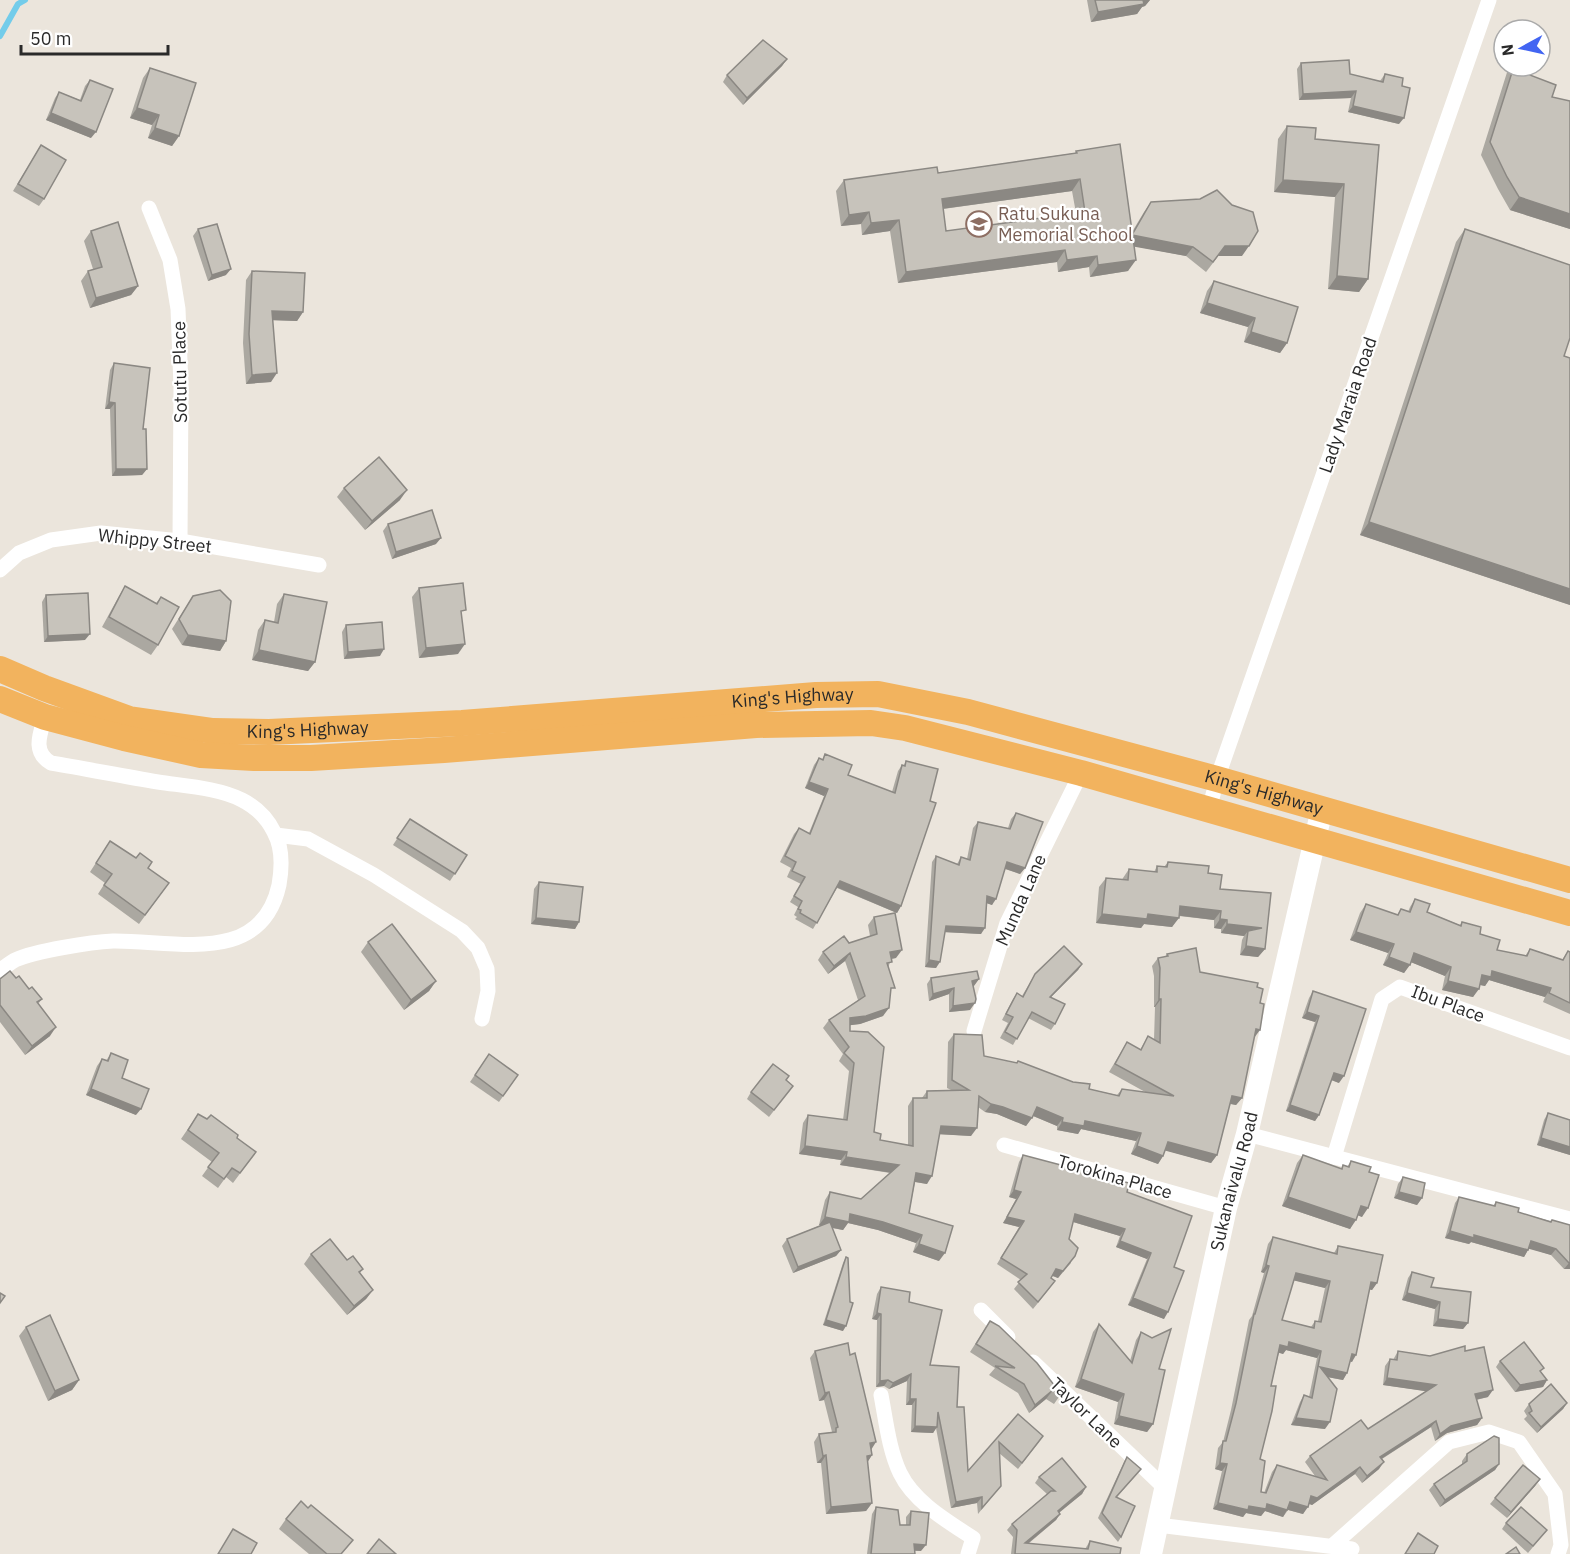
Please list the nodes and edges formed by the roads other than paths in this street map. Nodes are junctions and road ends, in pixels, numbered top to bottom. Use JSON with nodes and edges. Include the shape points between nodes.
{"nodes":[{"id":1,"x":1489,"y":0,"type":"edge"},
{"id":2,"x":149,"y":208,"type":"dead end"},
{"id":3,"x":180,"y":541,"type":"junction"},
{"id":4,"x":318,"y":565,"type":"dead end"},
{"id":5,"x":0,"y":570,"type":"edge"},
{"id":6,"x":0,"y":669,"type":"edge"},
{"id":7,"x":0,"y":699,"type":"edge"},
{"id":8,"x":45,"y":717,"type":"junction"},
{"id":9,"x":1081,"y":773,"type":"junction"},
{"id":10,"x":1217,"y":779,"type":"junction"},
{"id":11,"x":1322,"y":809,"type":"junction"},
{"id":12,"x":1209,"y":810,"type":"junction"},
{"id":13,"x":276,"y":835,"type":"junction"},
{"id":14,"x":1315,"y":840,"type":"junction"},
{"id":15,"x":1570,"y":880,"type":"edge"},
{"id":16,"x":1570,"y":913,"type":"edge"},
{"id":17,"x":0,"y":970,"type":"edge"},
{"id":18,"x":482,"y":1019,"type":"dead end"},
{"id":19,"x":975,"y":1031,"type":"dead end"},
{"id":20,"x":1570,"y":1048,"type":"edge"},
{"id":21,"x":1247,"y":1134,"type":"junction"},
{"id":22,"x":1004,"y":1145,"type":"dead end"},
{"id":23,"x":1334,"y":1157,"type":"junction"},
{"id":24,"x":1226,"y":1208,"type":"junction"},
{"id":25,"x":1570,"y":1219,"type":"edge"},
{"id":26,"x":981,"y":1310,"type":"dead end"},
{"id":27,"x":881,"y":1395,"type":"dead end"},
{"id":28,"x":1166,"y":1489,"type":"junction"},
{"id":29,"x":1158,"y":1524,"type":"junction"},
{"id":30,"x":1332,"y":1546,"type":"junction"},
{"id":31,"x":1352,"y":1549,"type":"dead end"},
{"id":32,"x":968,"y":1554,"type":"edge"},
{"id":33,"x":1151,"y":1554,"type":"edge"},
{"id":34,"x":1558,"y":1554,"type":"edge"}],
"edges":[{"from":1,"to":10,"type":"street","name":"Lady Maraia Road"},
{"from":2,"to":3,"type":"street","name":"Sotutu Place","via":[[170,260],[178,309]]},
{"from":3,"to":4,"type":"street","name":"Whippy Street"},
{"from":3,"to":5,"type":"street","name":"Whippy Street","via":[[101,532],[51,540],[18,553]]},
{"from":6,"to":10,"type":"highway","name":"King's Highway","via":[[129,719],[213,731],[462,723],[816,694],[878,694],[968,712]]},
{"from":7,"to":8,"type":"highway","name":"King's Highway"},
{"from":8,"to":9,"type":"highway","name":"King's Highway","via":[[201,754],[265,758],[455,749],[756,725],[871,723],[905,728]]},
{"from":8,"to":13,"type":"street","via":[[38,745],[41,756],[51,763],[241,799],[268,820]]},
{"from":9,"to":12,"type":"highway","name":"King's Highway"},
{"from":9,"to":19,"type":"street","name":"Munda Lane","via":[[1006,923]]},
{"from":10,"to":11,"type":"highway","name":"King's Highway"},
{"from":10,"to":12,"type":"street","name":"Lady Maraia Road"},
{"from":11,"to":14,"type":"main road","name":"Sukanaivalu Road"},
{"from":11,"to":15,"type":"highway","name":"King's Highway"},
{"from":12,"to":14,"type":"highway","name":"King's Highway"},
{"from":13,"to":17,"type":"street","via":[[282,870],[277,893],[261,924],[247,934],[213,943],[91,944],[16,960]]},
{"from":13,"to":18,"type":"street","via":[[309,839],[462,931],[478,948],[487,969],[488,991]]},
{"from":14,"to":16,"type":"highway","name":"King's Highway"},
{"from":14,"to":21,"type":"main road","name":"Sukanaivalu Road"},
{"from":20,"to":23,"type":"street","name":"Ibu Place","via":[[1400,987],[1382,999]]},
{"from":21,"to":23,"type":"street"},
{"from":21,"to":24,"type":"main road","name":"Sukanaivalu Road"},
{"from":22,"to":24,"type":"street","name":"Torokina Place"},
{"from":23,"to":25,"type":"street"},
{"from":24,"to":28,"type":"main road","name":"Sukanaivalu Road"},
{"from":26,"to":28,"type":"street","name":"Taylor Lane"},
{"from":27,"to":32,"type":"street","via":[[895,1461],[906,1484],[948,1522],[973,1538]]},
{"from":28,"to":29,"type":"main road","name":"Sukanaivalu Road"},
{"from":29,"to":30,"type":"street"},
{"from":29,"to":33,"type":"main road","name":"Sukanaivalu Road"},
{"from":30,"to":31,"type":"street"},
{"from":30,"to":34,"type":"street","via":[[1449,1442],[1489,1432],[1519,1442],[1555,1494],[1561,1545]]}]}
